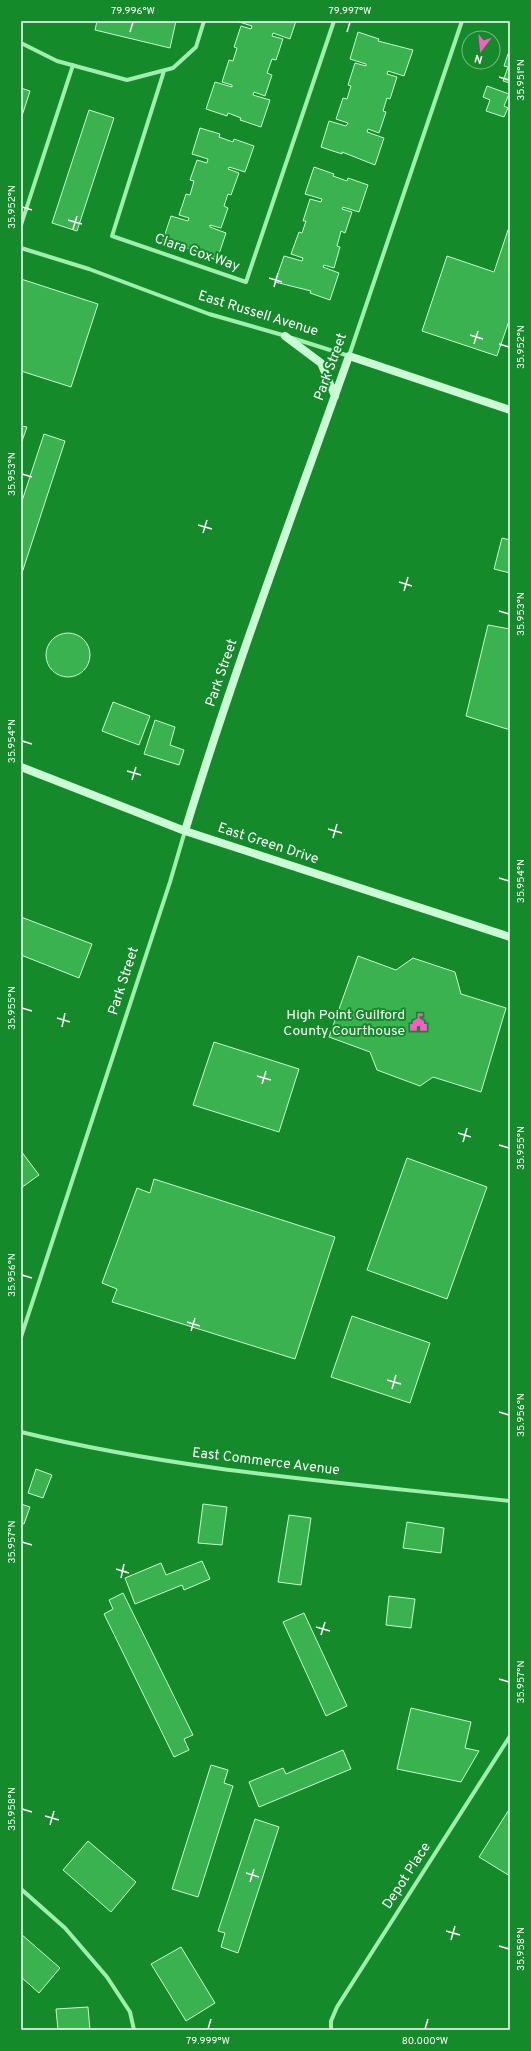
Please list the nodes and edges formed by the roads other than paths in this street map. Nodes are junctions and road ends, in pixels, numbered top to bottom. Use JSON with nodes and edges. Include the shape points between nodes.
{"nodes":[{"id":1,"x":204,"y":21,"type":"edge"},
{"id":2,"x":334,"y":21,"type":"edge"},
{"id":3,"x":462,"y":21,"type":"edge"},
{"id":4,"x":21,"y":43,"type":"edge"},
{"id":5,"x":73,"y":65,"type":"junction"},
{"id":6,"x":164,"y":71,"type":"junction"},
{"id":7,"x":21,"y":225,"type":"edge"},
{"id":8,"x":21,"y":248,"type":"edge"},
{"id":9,"x":285,"y":336,"type":"junction"},
{"id":10,"x":349,"y":356,"type":"junction"},
{"id":11,"x":335,"y":396,"type":"junction"},
{"id":12,"x":510,"y":410,"type":"edge"},
{"id":13,"x":21,"y":767,"type":"edge"},
{"id":14,"x":185,"y":831,"type":"junction"},
{"id":15,"x":510,"y":937,"type":"edge"},
{"id":16,"x":21,"y":1337,"type":"edge"},
{"id":17,"x":21,"y":1432,"type":"edge"},
{"id":18,"x":510,"y":1501,"type":"edge"},
{"id":19,"x":510,"y":1736,"type":"edge"},
{"id":20,"x":21,"y":1889,"type":"edge"},
{"id":21,"x":134,"y":2030,"type":"edge"},
{"id":22,"x":330,"y":2030,"type":"edge"}],
"edges":[{"from":1,"to":6,"type":"street","via":[[196,47],[173,68]]},
{"from":2,"to":6,"type":"street","name":"Clara Cox Way","via":[[246,282],[112,236]]},
{"from":3,"to":10,"type":"street","name":"Park Street"},
{"from":4,"to":5,"type":"street","via":[[57,61]]},
{"from":5,"to":6,"type":"street","via":[[127,80]]},
{"from":5,"to":7,"type":"street"},
{"from":8,"to":9,"type":"street","name":"East Russell Avenue","via":[[89,269],[209,314]]},
{"from":9,"to":10,"type":"street","name":"East Russell Avenue"},
{"from":9,"to":11,"type":"main road","via":[[321,364]]},
{"from":10,"to":11,"type":"main road","name":"Park Street"},
{"from":10,"to":12,"type":"main road","name":"East Russell Avenue"},
{"from":11,"to":14,"type":"main road","name":"Park Street","via":[[277,553],[208,755]]},
{"from":13,"to":14,"type":"main road","name":"East Green Drive"},
{"from":14,"to":15,"type":"main road","name":"East Green Drive"},
{"from":14,"to":16,"type":"street","name":"Park Street"},
{"from":17,"to":18,"type":"street","name":"East Commerce Avenue","via":[[87,1448],[256,1473]]},
{"from":19,"to":22,"type":"street","name":"Depot Place","via":[[336,2007]]},
{"from":20,"to":21,"type":"street","via":[[65,1928],[107,1977],[130,2012]]}]}
